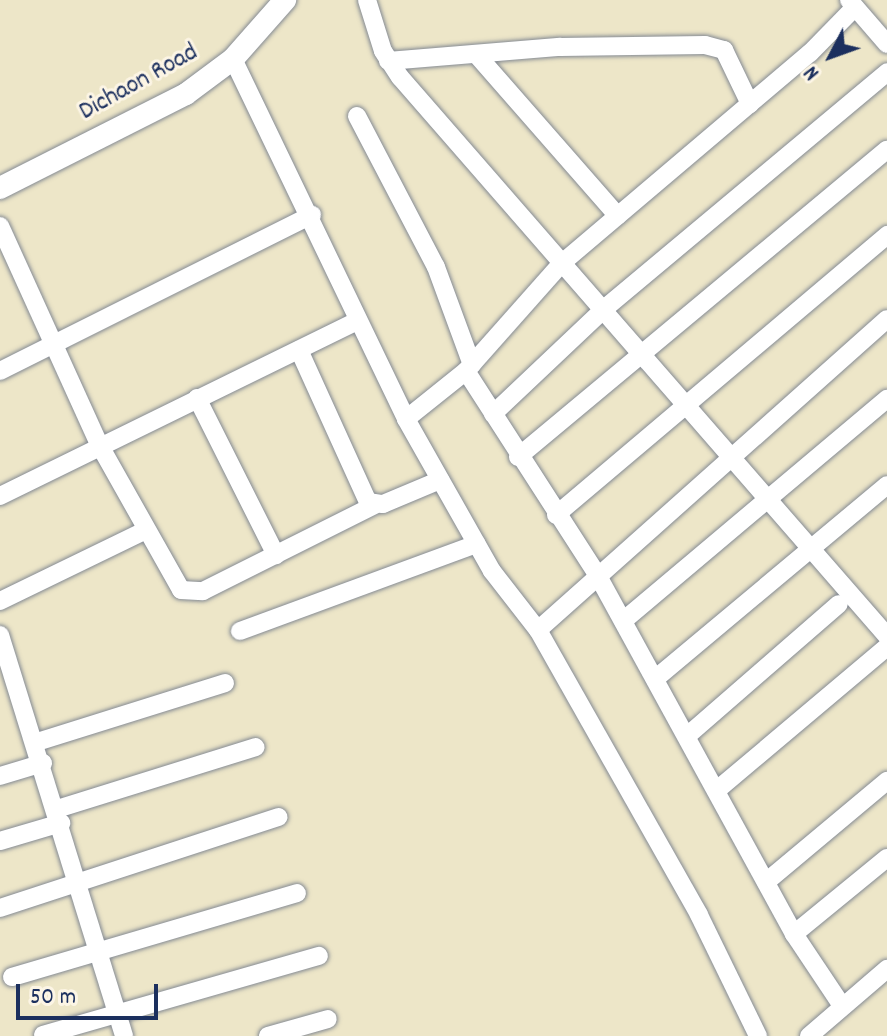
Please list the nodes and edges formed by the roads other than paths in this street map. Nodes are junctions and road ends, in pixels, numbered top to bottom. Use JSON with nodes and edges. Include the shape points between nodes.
{"nodes":[{"id":1,"x":285,"y":0,"type":"edge"},
{"id":2,"x":367,"y":0,"type":"edge"},
{"id":3,"x":852,"y":4,"type":"edge"},
{"id":4,"x":887,"y":44,"type":"edge"},
{"id":5,"x":476,"y":54,"type":"junction"},
{"id":6,"x":233,"y":59,"type":"junction"},
{"id":7,"x":388,"y":61,"type":"junction"},
{"id":8,"x":887,"y":72,"type":"edge"},
{"id":9,"x":750,"y":104,"type":"junction"},
{"id":10,"x":357,"y":116,"type":"dead end"},
{"id":11,"x":887,"y":150,"type":"edge"},
{"id":12,"x":0,"y":188,"type":"edge"},
{"id":13,"x":312,"y":215,"type":"junction"},
{"id":14,"x":618,"y":216,"type":"junction"},
{"id":15,"x":0,"y":226,"type":"edge"},
{"id":16,"x":887,"y":235,"type":"edge"},
{"id":17,"x":562,"y":263,"type":"junction"},
{"id":18,"x":604,"y":309,"type":"junction"},
{"id":19,"x":887,"y":319,"type":"edge"},
{"id":20,"x":358,"y":321,"type":"junction"},
{"id":21,"x":50,"y":345,"type":"junction"},
{"id":22,"x":299,"y":350,"type":"junction"},
{"id":23,"x":643,"y":353,"type":"junction"},
{"id":24,"x":469,"y":368,"type":"junction"},
{"id":25,"x":0,"y":371,"type":"edge"},
{"id":26,"x":197,"y":398,"type":"junction"},
{"id":27,"x":887,"y":399,"type":"edge"},
{"id":28,"x":686,"y":403,"type":"junction"},
{"id":29,"x":493,"y":414,"type":"junction"},
{"id":30,"x":406,"y":419,"type":"junction"},
{"id":31,"x":100,"y":446,"type":"junction"},
{"id":32,"x":732,"y":453,"type":"junction"},
{"id":33,"x":518,"y":457,"type":"junction"},
{"id":34,"x":440,"y":480,"type":"junction"},
{"id":35,"x":887,"y":485,"type":"edge"},
{"id":36,"x":0,"y":496,"type":"edge"},
{"id":37,"x":768,"y":498,"type":"junction"},
{"id":38,"x":375,"y":505,"type":"junction"},
{"id":39,"x":556,"y":515,"type":"junction"},
{"id":40,"x":146,"y":530,"type":"junction"},
{"id":41,"x":476,"y":544,"type":"junction"},
{"id":42,"x":811,"y":550,"type":"junction"},
{"id":43,"x":276,"y":555,"type":"junction"},
{"id":44,"x":598,"y":576,"type":"junction"},
{"id":45,"x":0,"y":601,"type":"edge"},
{"id":46,"x":839,"y":604,"type":"dead end"},
{"id":47,"x":623,"y":621,"type":"junction"},
{"id":48,"x":538,"y":630,"type":"junction"},
{"id":49,"x":240,"y":631,"type":"dead end"},
{"id":50,"x":0,"y":635,"type":"edge"},
{"id":51,"x":887,"y":636,"type":"edge"},
{"id":52,"x":887,"y":647,"type":"edge"},
{"id":53,"x":655,"y":679,"type":"junction"},
{"id":54,"x":225,"y":683,"type":"dead end"},
{"id":55,"x":687,"y":736,"type":"junction"},
{"id":56,"x":37,"y":742,"type":"junction"},
{"id":57,"x":256,"y":747,"type":"dead end"},
{"id":58,"x":43,"y":763,"type":"junction"},
{"id":59,"x":0,"y":776,"type":"edge"},
{"id":60,"x":887,"y":781,"type":"edge"},
{"id":61,"x":717,"y":790,"type":"junction"},
{"id":62,"x":59,"y":816,"type":"junction"},
{"id":63,"x":279,"y":817,"type":"dead end"},
{"id":64,"x":0,"y":841,"type":"edge"},
{"id":65,"x":887,"y":858,"type":"edge"},
{"id":66,"x":78,"y":880,"type":"junction"},
{"id":67,"x":766,"y":882,"type":"junction"},
{"id":68,"x":297,"y":893,"type":"dead end"},
{"id":69,"x":0,"y":908,"type":"edge"},
{"id":70,"x":794,"y":934,"type":"junction"},
{"id":71,"x":99,"y":951,"type":"junction"},
{"id":72,"x":319,"y":956,"type":"dead end"},
{"id":73,"x":887,"y":969,"type":"edge"},
{"id":74,"x":12,"y":977,"type":"dead end"},
{"id":75,"x":842,"y":1006,"type":"junction"},
{"id":76,"x":117,"y":1014,"type":"junction"},
{"id":77,"x":328,"y":1019,"type":"dead end"},
{"id":78,"x":43,"y":1035,"type":"edge"},
{"id":79,"x":124,"y":1036,"type":"edge"},
{"id":80,"x":268,"y":1036,"type":"edge"},
{"id":81,"x":758,"y":1036,"type":"edge"},
{"id":82,"x":809,"y":1036,"type":"edge"}],
"edges":[{"from":1,"to":6,"type":"street","name":"Dichaon Road"},
{"from":2,"to":7,"type":"street"},
{"from":3,"to":4,"type":"street"},
{"from":3,"to":9,"type":"street"},
{"from":5,"to":7,"type":"street"},
{"from":5,"to":9,"type":"street","via":[[705,45],[724,50]]},
{"from":5,"to":14,"type":"street"},
{"from":6,"to":12,"type":"street","name":"Dichaon Road","via":[[172,103]]},
{"from":6,"to":13,"type":"street"},
{"from":7,"to":17,"type":"street"},
{"from":8,"to":18,"type":"street"},
{"from":9,"to":14,"type":"street"},
{"from":10,"to":24,"type":"street","via":[[436,267]]},
{"from":11,"to":23,"type":"street"},
{"from":13,"to":20,"type":"street"},
{"from":13,"to":21,"type":"street"},
{"from":14,"to":17,"type":"street"},
{"from":15,"to":21,"type":"street"},
{"from":16,"to":28,"type":"street"},
{"from":17,"to":18,"type":"street"},
{"from":17,"to":24,"type":"street"},
{"from":18,"to":23,"type":"street"},
{"from":18,"to":29,"type":"street"},
{"from":19,"to":32,"type":"street"},
{"from":20,"to":22,"type":"street"},
{"from":20,"to":30,"type":"street"},
{"from":21,"to":25,"type":"street"},
{"from":21,"to":31,"type":"street"},
{"from":22,"to":26,"type":"street"},
{"from":22,"to":38,"type":"street","via":[[362,496]]},
{"from":23,"to":28,"type":"street"},
{"from":23,"to":33,"type":"street"},
{"from":24,"to":29,"type":"street"},
{"from":24,"to":30,"type":"street"},
{"from":26,"to":31,"type":"street"},
{"from":26,"to":43,"type":"street"},
{"from":27,"to":37,"type":"street"},
{"from":28,"to":32,"type":"street"},
{"from":28,"to":39,"type":"street"},
{"from":29,"to":33,"type":"street"},
{"from":30,"to":34,"type":"street"},
{"from":31,"to":36,"type":"street"},
{"from":31,"to":40,"type":"street"},
{"from":32,"to":37,"type":"street"},
{"from":32,"to":44,"type":"street"},
{"from":33,"to":39,"type":"street"},
{"from":34,"to":38,"type":"street"},
{"from":34,"to":41,"type":"street"},
{"from":35,"to":42,"type":"street"},
{"from":37,"to":42,"type":"street"},
{"from":37,"to":47,"type":"street"},
{"from":38,"to":43,"type":"street"},
{"from":39,"to":44,"type":"street"},
{"from":40,"to":43,"type":"street","via":[[173,581],[189,592]]},
{"from":40,"to":45,"type":"street"},
{"from":41,"to":48,"type":"street"},
{"from":41,"to":49,"type":"street"},
{"from":42,"to":51,"type":"street"},
{"from":42,"to":53,"type":"street"},
{"from":44,"to":47,"type":"street"},
{"from":44,"to":48,"type":"street"},
{"from":46,"to":55,"type":"street"},
{"from":47,"to":53,"type":"street"},
{"from":48,"to":81,"type":"street","via":[[699,915]]},
{"from":50,"to":56,"type":"street"},
{"from":52,"to":61,"type":"street"},
{"from":53,"to":55,"type":"street"},
{"from":54,"to":56,"type":"street"},
{"from":55,"to":61,"type":"street"},
{"from":56,"to":58,"type":"street"},
{"from":57,"to":62,"type":"street"},
{"from":58,"to":59,"type":"street"},
{"from":58,"to":62,"type":"street"},
{"from":60,"to":67,"type":"street"},
{"from":61,"to":67,"type":"street"},
{"from":62,"to":64,"type":"street"},
{"from":62,"to":66,"type":"street"},
{"from":63,"to":66,"type":"street"},
{"from":65,"to":70,"type":"street"},
{"from":66,"to":69,"type":"street"},
{"from":66,"to":71,"type":"street"},
{"from":67,"to":70,"type":"street"},
{"from":68,"to":71,"type":"street"},
{"from":70,"to":75,"type":"street"},
{"from":71,"to":74,"type":"street"},
{"from":71,"to":76,"type":"street"},
{"from":72,"to":76,"type":"street"},
{"from":73,"to":75,"type":"street"},
{"from":75,"to":82,"type":"street"},
{"from":76,"to":78,"type":"street"},
{"from":76,"to":79,"type":"street"},
{"from":77,"to":80,"type":"street"}]}
